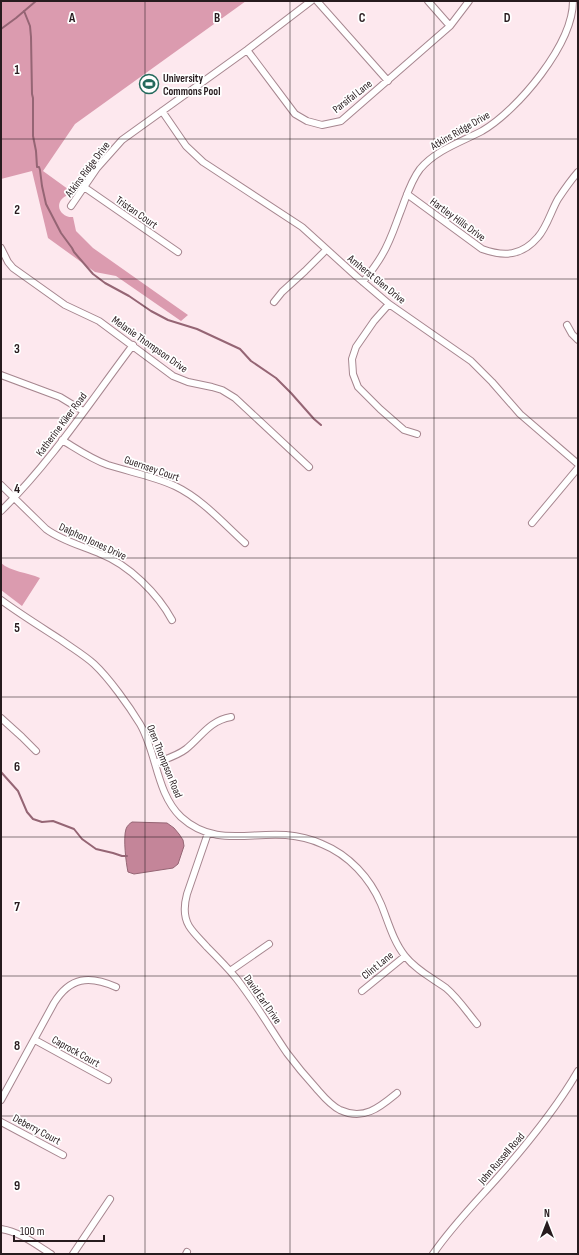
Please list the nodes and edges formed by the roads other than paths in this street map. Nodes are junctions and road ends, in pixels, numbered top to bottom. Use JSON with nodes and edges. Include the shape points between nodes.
{"nodes":[{"id":1,"x":311,"y":1,"type":"edge"},
{"id":2,"x":317,"y":1,"type":"edge"},
{"id":3,"x":428,"y":1,"type":"edge"},
{"id":4,"x":469,"y":1,"type":"edge"},
{"id":5,"x":574,"y":1,"type":"edge"},
{"id":6,"x":450,"y":26,"type":"junction"},
{"id":7,"x":247,"y":50,"type":"junction"},
{"id":8,"x":388,"y":81,"type":"junction"},
{"id":9,"x":162,"y":111,"type":"junction"},
{"id":10,"x":578,"y":172,"type":"edge"},
{"id":11,"x":84,"y":187,"type":"junction"},
{"id":12,"x":407,"y":194,"type":"junction"},
{"id":13,"x":71,"y":206,"type":"dead end"},
{"id":14,"x":1,"y":248,"type":"edge"},
{"id":15,"x":326,"y":250,"type":"junction"},
{"id":16,"x":178,"y":252,"type":"dead end"},
{"id":17,"x":363,"y":282,"type":"junction"},
{"id":18,"x":274,"y":302,"type":"dead end"},
{"id":19,"x":389,"y":304,"type":"junction"},
{"id":20,"x":567,"y":325,"type":"dead end"},
{"id":21,"x":578,"y":340,"type":"edge"},
{"id":22,"x":132,"y":345,"type":"junction"},
{"id":23,"x":1,"y":375,"type":"edge"},
{"id":24,"x":83,"y":411,"type":"junction"},
{"id":25,"x":418,"y":434,"type":"dead end"},
{"id":26,"x":62,"y":440,"type":"junction"},
{"id":27,"x":578,"y":464,"type":"edge"},
{"id":28,"x":309,"y":467,"type":"dead end"},
{"id":29,"x":578,"y":468,"type":"edge"},
{"id":30,"x":1,"y":485,"type":"edge"},
{"id":31,"x":14,"y":498,"type":"junction"},
{"id":32,"x":1,"y":511,"type":"edge"},
{"id":33,"x":532,"y":523,"type":"dead end"},
{"id":34,"x":245,"y":543,"type":"dead end"},
{"id":35,"x":1,"y":600,"type":"edge"},
{"id":36,"x":172,"y":620,"type":"dead end"},
{"id":37,"x":231,"y":717,"type":"dead end"},
{"id":38,"x":1,"y":718,"type":"edge"},
{"id":39,"x":36,"y":751,"type":"dead end"},
{"id":40,"x":155,"y":763,"type":"junction"},
{"id":41,"x":208,"y":832,"type":"junction"},
{"id":42,"x":269,"y":944,"type":"dead end"},
{"id":43,"x":405,"y":956,"type":"junction"},
{"id":44,"x":230,"y":971,"type":"junction"},
{"id":45,"x":116,"y":987,"type":"dead end"},
{"id":46,"x":362,"y":991,"type":"dead end"},
{"id":47,"x":477,"y":1024,"type":"dead end"},
{"id":48,"x":34,"y":1040,"type":"junction"},
{"id":49,"x":578,"y":1071,"type":"edge"},
{"id":50,"x":108,"y":1080,"type":"dead end"},
{"id":51,"x":397,"y":1093,"type":"dead end"},
{"id":52,"x":1,"y":1100,"type":"edge"},
{"id":53,"x":1,"y":1122,"type":"edge"},
{"id":54,"x":63,"y":1154,"type":"dead end"},
{"id":55,"x":110,"y":1199,"type":"dead end"},
{"id":56,"x":1,"y":1229,"type":"edge"},
{"id":57,"x":51,"y":1254,"type":"edge"},
{"id":58,"x":73,"y":1254,"type":"edge"},
{"id":59,"x":433,"y":1254,"type":"edge"}],
"edges":[{"from":1,"to":7,"type":"street","name":"Atkins Ridge Drive"},
{"from":2,"to":8,"type":"street"},
{"from":3,"to":6,"type":"street"},
{"from":4,"to":6,"type":"street","name":"Parsifal Lane"},
{"from":5,"to":12,"type":"street","name":"Atkins Ridge Drive","via":[[566,33],[531,87],[498,120],[432,158],[420,169]]},
{"from":6,"to":8,"type":"street","name":"Parsifal Lane"},
{"from":7,"to":8,"type":"street","name":"Parsifal Lane","via":[[295,114],[322,125],[341,121]]},
{"from":7,"to":9,"type":"street","name":"Atkins Ridge Drive"},
{"from":9,"to":11,"type":"street","name":"Atkins Ridge Drive","via":[[122,140]]},
{"from":9,"to":15,"type":"street","name":"Amherst Glen Drive","via":[[186,146],[203,162],[302,228]]},
{"from":10,"to":12,"type":"street","name":"Hartley Hills Drive","via":[[558,200],[538,237],[525,248],[509,254],[495,254],[482,249]]},
{"from":11,"to":13,"type":"street","name":"Atkins Ridge Drive"},
{"from":11,"to":16,"type":"street","name":"Tristan Court"},
{"from":12,"to":17,"type":"street","name":"Atkins Ridge Drive","via":[[383,254]]},
{"from":14,"to":22,"type":"street","name":"Melanie Thompson Drive","via":[[13,268],[65,304],[99,321]]},
{"from":15,"to":17,"type":"street","name":"Amherst Glen Drive"},
{"from":15,"to":18,"type":"street"},
{"from":17,"to":19,"type":"street","name":"Amherst Glen Drive"},
{"from":19,"to":25,"type":"street","via":[[356,347],[352,359],[353,374],[358,387],[380,409],[404,430]]},
{"from":19,"to":27,"type":"street","name":"Amherst Glen Drive","via":[[471,361],[520,414]]},
{"from":20,"to":21,"type":"street"},
{"from":22,"to":24,"type":"street","name":"Katherine Kiker Road"},
{"from":22,"to":28,"type":"street","name":"Melanie Thompson Drive","via":[[174,376],[222,390],[235,398]]},
{"from":23,"to":24,"type":"street","via":[[60,397]]},
{"from":24,"to":26,"type":"street","name":"Katherine Kiker Road"},
{"from":26,"to":31,"type":"street","name":"Katherine Kiker Road"},
{"from":26,"to":34,"type":"street","name":"Guernsey Court","via":[[101,462],[180,488],[204,505]]},
{"from":29,"to":33,"type":"street"},
{"from":30,"to":31,"type":"street","name":"Dalphon Jones Drive"},
{"from":31,"to":32,"type":"street","name":"Katherine Kiker Road"},
{"from":31,"to":36,"type":"street","name":"Dalphon Jones Drive","via":[[54,534],[103,554],[128,569],[157,598]]},
{"from":35,"to":40,"type":"street","name":"Oren Thompson Road","via":[[83,655],[105,676],[140,725]]},
{"from":37,"to":40,"type":"street","via":[[214,723],[178,754]]},
{"from":38,"to":39,"type":"street"},
{"from":40,"to":41,"type":"street","name":"Oren Thompson Road","via":[[163,790],[174,808],[190,823]]},
{"from":41,"to":43,"type":"street","name":"Oren Thompson Road","via":[[231,837],[295,836],[322,843],[340,854],[356,866],[369,882]]},
{"from":41,"to":44,"type":"street","name":"David Earl Drive","via":[[187,894],[185,912],[188,924],[195,935]]},
{"from":42,"to":44,"type":"street"},
{"from":43,"to":46,"type":"street","name":"Clint Lane"},
{"from":43,"to":47,"type":"street","name":"Oren Thompson Road","via":[[451,992]]},
{"from":44,"to":51,"type":"street","name":"David Earl Drive","via":[[305,1076],[333,1105],[348,1112],[367,1113]]},
{"from":45,"to":48,"type":"street","via":[[94,979],[81,980],[73,984],[57,998]]},
{"from":48,"to":50,"type":"street","name":"Caprock Court"},
{"from":48,"to":52,"type":"street"},
{"from":49,"to":59,"type":"street","name":"John Russell Road","via":[[547,1119]]},
{"from":53,"to":54,"type":"street","name":"Deberry Court"},
{"from":55,"to":58,"type":"street"},
{"from":56,"to":57,"type":"street","via":[[17,1233]]}]}
